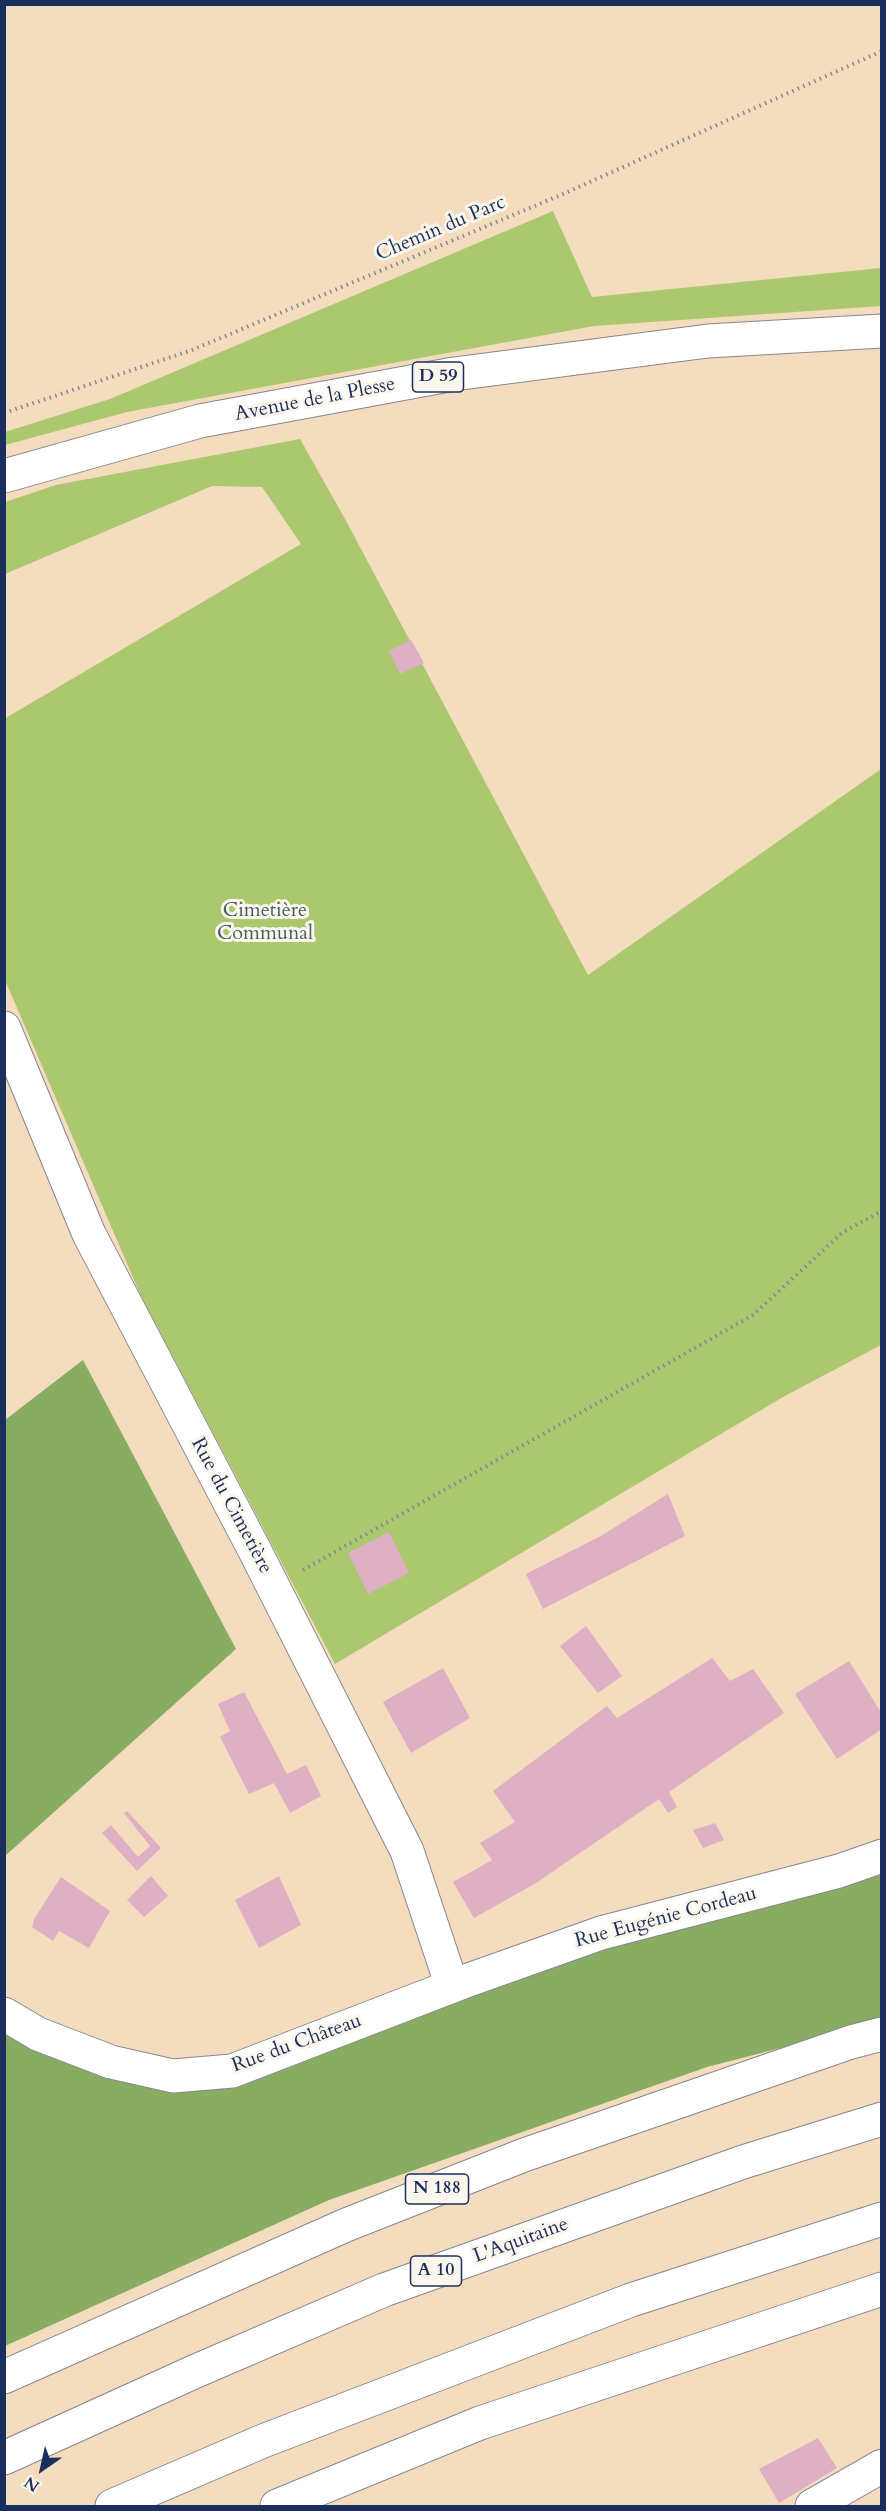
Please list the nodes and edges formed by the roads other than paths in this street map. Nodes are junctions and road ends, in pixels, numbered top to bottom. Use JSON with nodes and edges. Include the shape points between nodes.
{"nodes":[{"id":1,"x":882,"y":331,"type":"edge"},
{"id":2,"x":4,"y":477,"type":"edge"},
{"id":3,"x":4,"y":1028,"type":"edge"},
{"id":4,"x":882,"y":1856,"type":"edge"},
{"id":5,"x":452,"y":1986,"type":"junction"},
{"id":6,"x":4,"y":2014,"type":"edge"},
{"id":7,"x":882,"y":2034,"type":"edge"},
{"id":8,"x":882,"y":2119,"type":"edge"},
{"id":9,"x":882,"y":2219,"type":"edge"},
{"id":10,"x":882,"y":2289,"type":"edge"},
{"id":11,"x":4,"y":2377,"type":"edge"},
{"id":12,"x":4,"y":2458,"type":"edge"},
{"id":13,"x":882,"y":2466,"type":"edge"},
{"id":14,"x":112,"y":2506,"type":"edge"},
{"id":15,"x":277,"y":2506,"type":"edge"},
{"id":16,"x":812,"y":2506,"type":"edge"}],
"edges":[{"from":1,"to":2,"type":"main road","name":"Avenue de la Plesse","number":"D 59","via":[[708,340],[454,374],[200,422]]},
{"from":3,"to":5,"type":"main road","name":"Rue du Cimetière","via":[[89,1234],[407,1851]]},
{"from":4,"to":5,"type":"main road","name":"Rue Eugénie Cordeau","via":[[839,1871],[601,1933]]},
{"from":5,"to":6,"type":"main road","name":"Rue du Château","via":[[232,2071],[173,2076],[111,2062],[38,2034]]},
{"from":7,"to":11,"type":"main road","number":"N 188","via":[[524,2155],[346,2224]]},
{"from":8,"to":12,"type":"main road","name":"L'Aquitaine","number":"A 10","via":[[743,2162],[384,2290]]},
{"from":9,"to":14,"type":"main road","via":[[631,2300],[263,2441]]},
{"from":10,"to":15,"type":"main road","via":[[480,2423]]},
{"from":13,"to":16,"type":"main road"}]}
